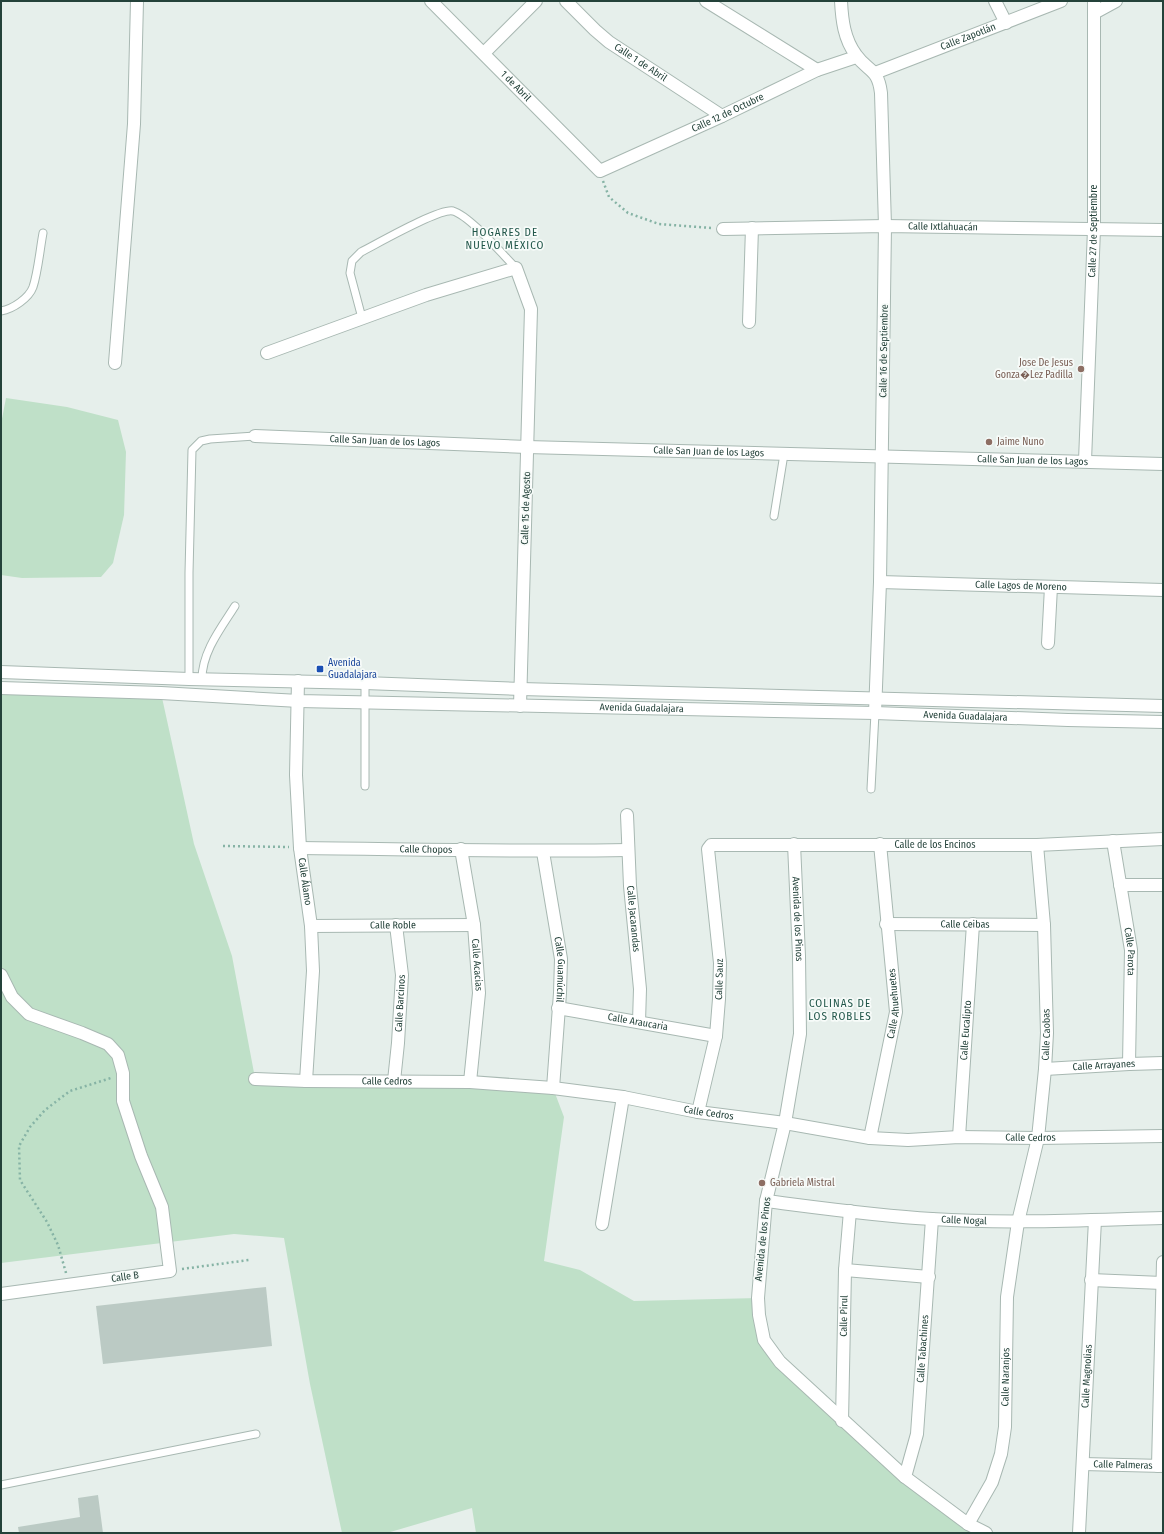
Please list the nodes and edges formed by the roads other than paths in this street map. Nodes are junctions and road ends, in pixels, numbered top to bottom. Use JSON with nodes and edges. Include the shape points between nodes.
{"nodes":[{"id":1,"x":137,"y":1,"type":"edge"},
{"id":2,"x":431,"y":1,"type":"edge"},
{"id":3,"x":536,"y":1,"type":"edge"},
{"id":4,"x":566,"y":1,"type":"edge"},
{"id":5,"x":706,"y":1,"type":"edge"},
{"id":6,"x":841,"y":1,"type":"edge"},
{"id":7,"x":995,"y":1,"type":"edge"},
{"id":8,"x":1061,"y":1,"type":"edge"},
{"id":9,"x":1116,"y":1,"type":"edge"},
{"id":10,"x":1094,"y":7,"type":"edge"},
{"id":11,"x":1006,"y":23,"type":"junction"},
{"id":12,"x":484,"y":53,"type":"junction"},
{"id":13,"x":856,"y":56,"type":"junction"},
{"id":14,"x":817,"y":70,"type":"junction"},
{"id":15,"x":875,"y":73,"type":"junction"},
{"id":16,"x":722,"y":116,"type":"junction"},
{"id":17,"x":600,"y":171,"type":"joint"},
{"id":18,"x":885,"y":226,"type":"junction"},
{"id":19,"x":752,"y":228,"type":"junction"},
{"id":20,"x":723,"y":229,"type":"road end"},
{"id":21,"x":1094,"y":229,"type":"junction"},
{"id":22,"x":1163,"y":230,"type":"edge"},
{"id":23,"x":43,"y":233,"type":"dead end"},
{"id":24,"x":516,"y":268,"type":"junction"},
{"id":25,"x":1,"y":311,"type":"edge"},
{"id":26,"x":362,"y":318,"type":"junction"},
{"id":27,"x":749,"y":322,"type":"dead end"},
{"id":28,"x":267,"y":353,"type":"dead end"},
{"id":29,"x":115,"y":363,"type":"dead end"},
{"id":30,"x":255,"y":436,"type":"joint"},
{"id":31,"x":527,"y":447,"type":"junction"},
{"id":32,"x":784,"y":454,"type":"junction"},
{"id":33,"x":882,"y":456,"type":"junction"},
{"id":34,"x":1085,"y":461,"type":"junction"},
{"id":35,"x":1163,"y":464,"type":"edge"},
{"id":36,"x":774,"y":516,"type":"dead end"},
{"id":37,"x":880,"y":582,"type":"junction"},
{"id":38,"x":1050,"y":587,"type":"junction"},
{"id":39,"x":1163,"y":590,"type":"edge"},
{"id":40,"x":235,"y":606,"type":"dead end"},
{"id":41,"x":1048,"y":643,"type":"dead end"},
{"id":42,"x":1,"y":672,"type":"edge"},
{"id":43,"x":189,"y":678,"type":"junction"},
{"id":44,"x":202,"y":679,"type":"junction"},
{"id":45,"x":298,"y":681,"type":"junction"},
{"id":46,"x":365,"y":683,"type":"junction"},
{"id":47,"x":407,"y":685,"type":"junction"},
{"id":48,"x":1,"y":688,"type":"edge"},
{"id":49,"x":521,"y":689,"type":"junction"},
{"id":50,"x":634,"y":692,"type":"junction"},
{"id":51,"x":748,"y":694,"type":"junction"},
{"id":52,"x":876,"y":699,"type":"junction"},
{"id":53,"x":299,"y":701,"type":"junction"},
{"id":54,"x":364,"y":702,"type":"junction"},
{"id":55,"x":406,"y":704,"type":"junction"},
{"id":56,"x":520,"y":706,"type":"junction"},
{"id":57,"x":1163,"y":706,"type":"edge"},
{"id":58,"x":634,"y":709,"type":"junction"},
{"id":59,"x":747,"y":711,"type":"junction"},
{"id":60,"x":875,"y":713,"type":"junction"},
{"id":61,"x":1163,"y":722,"type":"edge"},
{"id":62,"x":365,"y":786,"type":"dead end"},
{"id":63,"x":871,"y":789,"type":"dead end"},
{"id":64,"x":627,"y":815,"type":"dead end"},
{"id":65,"x":1163,"y":839,"type":"edge"},
{"id":66,"x":1113,"y":841,"type":"junction"},
{"id":67,"x":794,"y":844,"type":"junction"},
{"id":68,"x":880,"y":844,"type":"junction"},
{"id":69,"x":1038,"y":845,"type":"junction"},
{"id":70,"x":709,"y":846,"type":"joint"},
{"id":71,"x":300,"y":848,"type":"junction"},
{"id":72,"x":461,"y":849,"type":"junction"},
{"id":73,"x":628,"y":850,"type":"junction"},
{"id":74,"x":543,"y":852,"type":"junction"},
{"id":75,"x":1120,"y":885,"type":"junction"},
{"id":76,"x":1163,"y":885,"type":"edge"},
{"id":77,"x":886,"y":924,"type":"junction"},
{"id":78,"x":973,"y":924,"type":"junction"},
{"id":79,"x":474,"y":925,"type":"junction"},
{"id":80,"x":1044,"y":925,"type":"junction"},
{"id":81,"x":311,"y":926,"type":"junction"},
{"id":82,"x":396,"y":926,"type":"junction"},
{"id":83,"x":1,"y":975,"type":"edge"},
{"id":84,"x":558,"y":1008,"type":"junction"},
{"id":85,"x":639,"y":1022,"type":"junction"},
{"id":86,"x":716,"y":1036,"type":"junction"},
{"id":87,"x":1163,"y":1063,"type":"edge"},
{"id":88,"x":1129,"y":1064,"type":"junction"},
{"id":89,"x":1045,"y":1069,"type":"junction"},
{"id":90,"x":255,"y":1079,"type":"dead end"},
{"id":91,"x":306,"y":1081,"type":"junction"},
{"id":92,"x":394,"y":1081,"type":"junction"},
{"id":93,"x":470,"y":1082,"type":"junction"},
{"id":94,"x":553,"y":1088,"type":"junction"},
{"id":95,"x":624,"y":1097,"type":"junction"},
{"id":96,"x":698,"y":1112,"type":"junction"},
{"id":97,"x":785,"y":1123,"type":"junction"},
{"id":98,"x":1163,"y":1136,"type":"edge"},
{"id":99,"x":959,"y":1137,"type":"junction"},
{"id":100,"x":870,"y":1138,"type":"junction"},
{"id":101,"x":1038,"y":1138,"type":"junction"},
{"id":102,"x":766,"y":1201,"type":"junction"},
{"id":103,"x":850,"y":1212,"type":"junction"},
{"id":104,"x":1163,"y":1218,"type":"edge"},
{"id":105,"x":932,"y":1220,"type":"junction"},
{"id":106,"x":1095,"y":1220,"type":"junction"},
{"id":107,"x":1018,"y":1222,"type":"junction"},
{"id":108,"x":602,"y":1224,"type":"dead end"},
{"id":109,"x":1163,"y":1262,"type":"edge"},
{"id":110,"x":845,"y":1270,"type":"junction"},
{"id":111,"x":929,"y":1277,"type":"junction"},
{"id":112,"x":1091,"y":1280,"type":"junction"},
{"id":113,"x":1162,"y":1283,"type":"junction"},
{"id":114,"x":1,"y":1294,"type":"edge"},
{"id":115,"x":842,"y":1421,"type":"junction"},
{"id":116,"x":256,"y":1434,"type":"dead end"},
{"id":117,"x":1083,"y":1464,"type":"junction"},
{"id":118,"x":1161,"y":1466,"type":"edge"},
{"id":119,"x":905,"y":1478,"type":"junction"},
{"id":120,"x":1,"y":1485,"type":"edge"},
{"id":121,"x":968,"y":1524,"type":"junction"},
{"id":122,"x":986,"y":1533,"type":"edge"},
{"id":123,"x":1078,"y":1533,"type":"edge"}],
"edges":[{"from":1,"to":29,"type":"street","via":[[134,124]]},
{"from":2,"to":12,"type":"street","name":"1 de Abril"},
{"from":3,"to":12,"type":"street"},
{"from":4,"to":16,"type":"street","name":"Calle 1 de Abril","via":[[609,42]]},
{"from":5,"to":14,"type":"street"},
{"from":6,"to":13,"type":"street","via":[[846,38]]},
{"from":7,"to":11,"type":"street"},
{"from":8,"to":11,"type":"street","name":"Calle Zapotlán"},
{"from":9,"to":10,"type":"street"},
{"from":10,"to":21,"type":"street","name":"Calle 27 de Septiembre"},
{"from":11,"to":15,"type":"street","name":"Calle Zapotlán"},
{"from":12,"to":17,"type":"street","name":"1 de Abril"},
{"from":13,"to":14,"type":"street","name":"Calle 12 de Octubre"},
{"from":13,"to":15,"type":"street"},
{"from":14,"to":16,"type":"street","name":"Calle 12 de Octubre"},
{"from":15,"to":18,"type":"street","name":"Calle 16 de Septiembre","via":[[881,93]]},
{"from":16,"to":17,"type":"street","name":"Calle 12 de Octubre"},
{"from":18,"to":19,"type":"street","name":"Calle Ixtlahuacán"},
{"from":18,"to":21,"type":"street","name":"Calle Ixtlahuacán"},
{"from":18,"to":33,"type":"street","name":"Calle 16 de Septiembre"},
{"from":19,"to":20,"type":"street","name":"Calle Ixtlahuacán"},
{"from":19,"to":27,"type":"street"},
{"from":21,"to":22,"type":"street","name":"Calle Ixtlahuacán"},
{"from":21,"to":34,"type":"street","name":"Calle 27 de Septiembre"},
{"from":23,"to":25,"type":"lane","via":[[33,288],[22,302]]},
{"from":24,"to":26,"type":"street","via":[[426,295]]},
{"from":24,"to":26,"type":"lane","via":[[466,218],[452,211],[434,215],[362,252],[352,261],[350,272]]},
{"from":24,"to":31,"type":"street","name":"Calle 15 de Agosto","via":[[531,309]]},
{"from":26,"to":28,"type":"street"},
{"from":30,"to":31,"type":"street","name":"Calle San Juan de los Lagos"},
{"from":30,"to":43,"type":"lane","via":[[201,441],[192,450]]},
{"from":31,"to":32,"type":"street","name":"Calle San Juan de los Lagos"},
{"from":31,"to":49,"type":"street","name":"Calle 15 de Agosto"},
{"from":32,"to":33,"type":"street","name":"Calle San Juan de los Lagos"},
{"from":32,"to":36,"type":"lane"},
{"from":33,"to":34,"type":"street","name":"Calle San Juan de los Lagos"},
{"from":33,"to":37,"type":"street","name":"Calle 16 de Septiembre"},
{"from":34,"to":35,"type":"street","name":"Calle San Juan de los Lagos"},
{"from":37,"to":38,"type":"street","name":"Calle Lagos de Moreno"},
{"from":37,"to":52,"type":"street","name":"Calle 16 de Septiembre"},
{"from":38,"to":39,"type":"street","name":"Calle Lagos de Moreno"},
{"from":38,"to":41,"type":"street"},
{"from":40,"to":44,"type":"lane","via":[[212,641],[202,668]]},
{"from":42,"to":43,"type":"street","name":"Avenida Guadalajara"},
{"from":43,"to":44,"type":"street","name":"Avenida Guadalajara"},
{"from":44,"to":45,"type":"street","name":"Avenida Guadalajara"},
{"from":45,"to":46,"type":"street","name":"Avenida Guadalajara"},
{"from":45,"to":53,"type":"street","name":"Calle Álamo"},
{"from":46,"to":47,"type":"street","name":"Avenida Guadalajara"},
{"from":46,"to":54,"type":"lane"},
{"from":47,"to":49,"type":"street","name":"Avenida Guadalajara"},
{"from":47,"to":55,"type":"street"},
{"from":48,"to":53,"type":"street","name":"Avenida Guadalajara"},
{"from":49,"to":50,"type":"street","name":"Avenida Guadalajara"},
{"from":49,"to":56,"type":"street","name":"Calle 15 de Agosto"},
{"from":50,"to":51,"type":"street","name":"Avenida Guadalajara"},
{"from":50,"to":58,"type":"street"},
{"from":51,"to":52,"type":"street","name":"Avenida Guadalajara"},
{"from":51,"to":59,"type":"street"},
{"from":52,"to":57,"type":"street","name":"Avenida Guadalajara"},
{"from":52,"to":60,"type":"street","name":"Calle 16 de Septiembre"},
{"from":53,"to":54,"type":"street","name":"Avenida Guadalajara"},
{"from":53,"to":71,"type":"street","name":"Calle Álamo","via":[[296,775]]},
{"from":54,"to":55,"type":"street","name":"Avenida Guadalajara"},
{"from":54,"to":62,"type":"lane"},
{"from":55,"to":56,"type":"street","name":"Avenida Guadalajara"},
{"from":56,"to":58,"type":"street","name":"Avenida Guadalajara"},
{"from":58,"to":59,"type":"street","name":"Avenida Guadalajara"},
{"from":59,"to":60,"type":"street","name":"Avenida Guadalajara"},
{"from":60,"to":61,"type":"street","name":"Avenida Guadalajara"},
{"from":60,"to":63,"type":"lane"},
{"from":64,"to":73,"type":"street","name":"Calle Jacarandas"},
{"from":65,"to":66,"type":"street","name":"Calle de los Encinos"},
{"from":66,"to":69,"type":"street","name":"Calle de los Encinos"},
{"from":66,"to":75,"type":"street","name":"Calle Parota"},
{"from":67,"to":68,"type":"street","name":"Calle de los Encinos"},
{"from":67,"to":70,"type":"street","name":"Calle de los Encinos"},
{"from":67,"to":97,"type":"street","name":"Avenida de los Pinos","via":[[801,1021]]},
{"from":68,"to":69,"type":"street","name":"Calle de los Encinos"},
{"from":68,"to":77,"type":"street","name":"Calle Ahuehuetes"},
{"from":69,"to":80,"type":"street","name":"Calle Caobas"},
{"from":70,"to":86,"type":"street","name":"Calle Sauz","via":[[720,963]]},
{"from":71,"to":72,"type":"street","name":"Calle Chopos"},
{"from":71,"to":81,"type":"street","name":"Calle Álamo"},
{"from":72,"to":74,"type":"street","name":"Calle Chopos"},
{"from":72,"to":79,"type":"street","name":"Calle Acacias"},
{"from":73,"to":74,"type":"street","name":"Calle Chopos"},
{"from":73,"to":85,"type":"street","name":"Calle Jacarandas","via":[[640,989]]},
{"from":74,"to":84,"type":"street","name":"Calle Guamúchil","via":[[561,959]]},
{"from":75,"to":76,"type":"street"},
{"from":75,"to":88,"type":"street","name":"Calle Parota","via":[[1130,950]]},
{"from":77,"to":78,"type":"street","name":"Calle Ceibas"},
{"from":77,"to":100,"type":"street","name":"Calle Ahuehuetes","via":[[896,1012]]},
{"from":78,"to":80,"type":"street","name":"Calle Ceibas"},
{"from":78,"to":99,"type":"street","name":"Calle Eucalipto"},
{"from":79,"to":82,"type":"street","name":"Calle Roble"},
{"from":79,"to":93,"type":"street","name":"Calle Acacias","via":[[479,993]]},
{"from":80,"to":89,"type":"street","name":"Calle Caobas","via":[[1047,1033]]},
{"from":81,"to":82,"type":"street","name":"Calle Roble"},
{"from":81,"to":91,"type":"street","name":"Calle Álamo","via":[[312,992]]},
{"from":82,"to":92,"type":"street","name":"Calle Barcinos","via":[[402,975]]},
{"from":83,"to":114,"type":"street","name":"Calle B","via":[[12,997],[29,1014],[108,1044],[118,1055],[122,1073],[123,1101],[141,1156],[162,1207],[170,1271]]},
{"from":84,"to":85,"type":"street","name":"Calle Araucaria"},
{"from":84,"to":94,"type":"street","name":"Calle Guamúchil"},
{"from":85,"to":86,"type":"street","name":"Calle Araucaria"},
{"from":86,"to":96,"type":"street","name":"Calle Sauz"},
{"from":87,"to":88,"type":"street","name":"Calle Arrayanes"},
{"from":88,"to":89,"type":"street","name":"Calle Arrayanes"},
{"from":89,"to":101,"type":"street","name":"Calle Caobas"},
{"from":90,"to":91,"type":"street","name":"Calle Cedros"},
{"from":91,"to":92,"type":"street","name":"Calle Cedros"},
{"from":92,"to":93,"type":"street","name":"Calle Cedros"},
{"from":93,"to":94,"type":"street","name":"Calle Cedros"},
{"from":94,"to":95,"type":"street","name":"Calle Cedros"},
{"from":95,"to":96,"type":"street","name":"Calle Cedros"},
{"from":95,"to":108,"type":"street"},
{"from":96,"to":97,"type":"street","name":"Calle Cedros"},
{"from":97,"to":100,"type":"street","name":"Calle Cedros"},
{"from":97,"to":102,"type":"street","name":"Avenida de los Pinos"},
{"from":98,"to":101,"type":"street","name":"Calle Cedros"},
{"from":99,"to":100,"type":"street","name":"Calle Cedros","via":[[908,1140]]},
{"from":99,"to":101,"type":"street","name":"Calle Cedros"},
{"from":101,"to":107,"type":"street","name":"Calle Caobas"},
{"from":102,"to":103,"type":"street","name":"Calle Nogal"},
{"from":102,"to":115,"type":"street","name":"Avenida de los Pinos","via":[[758,1298],[758,1315],[763,1336],[780,1362]]},
{"from":103,"to":105,"type":"street","name":"Calle Nogal"},
{"from":103,"to":110,"type":"street","name":"Calle Pirul"},
{"from":104,"to":106,"type":"street","name":"Calle Nogal"},
{"from":105,"to":107,"type":"street","name":"Calle Nogal"},
{"from":105,"to":111,"type":"street","name":"Calle Tabachines"},
{"from":106,"to":107,"type":"street","name":"Calle Nogal"},
{"from":106,"to":112,"type":"street","name":"Calle Magnolias"},
{"from":107,"to":121,"type":"street","name":"Calle Naranjos","via":[[1007,1297],[1005,1427],[1001,1454],[992,1482]]},
{"from":109,"to":113,"type":"street"},
{"from":110,"to":111,"type":"street"},
{"from":110,"to":115,"type":"street","name":"Calle Pirul"},
{"from":111,"to":119,"type":"street","name":"Calle Tabachines","via":[[917,1434]]},
{"from":112,"to":113,"type":"street"},
{"from":112,"to":117,"type":"street","name":"Calle Magnolias"},
{"from":113,"to":118,"type":"street"},
{"from":115,"to":119,"type":"street","name":"Avenida de los Pinos"},
{"from":116,"to":120,"type":"lane"},
{"from":117,"to":118,"type":"street","name":"Calle Palmeras"},
{"from":117,"to":123,"type":"street","name":"Calle Magnolias"},
{"from":119,"to":121,"type":"street","name":"Avenida de los Pinos"},
{"from":121,"to":122,"type":"street","name":"Avenida de los Pinos"}]}
